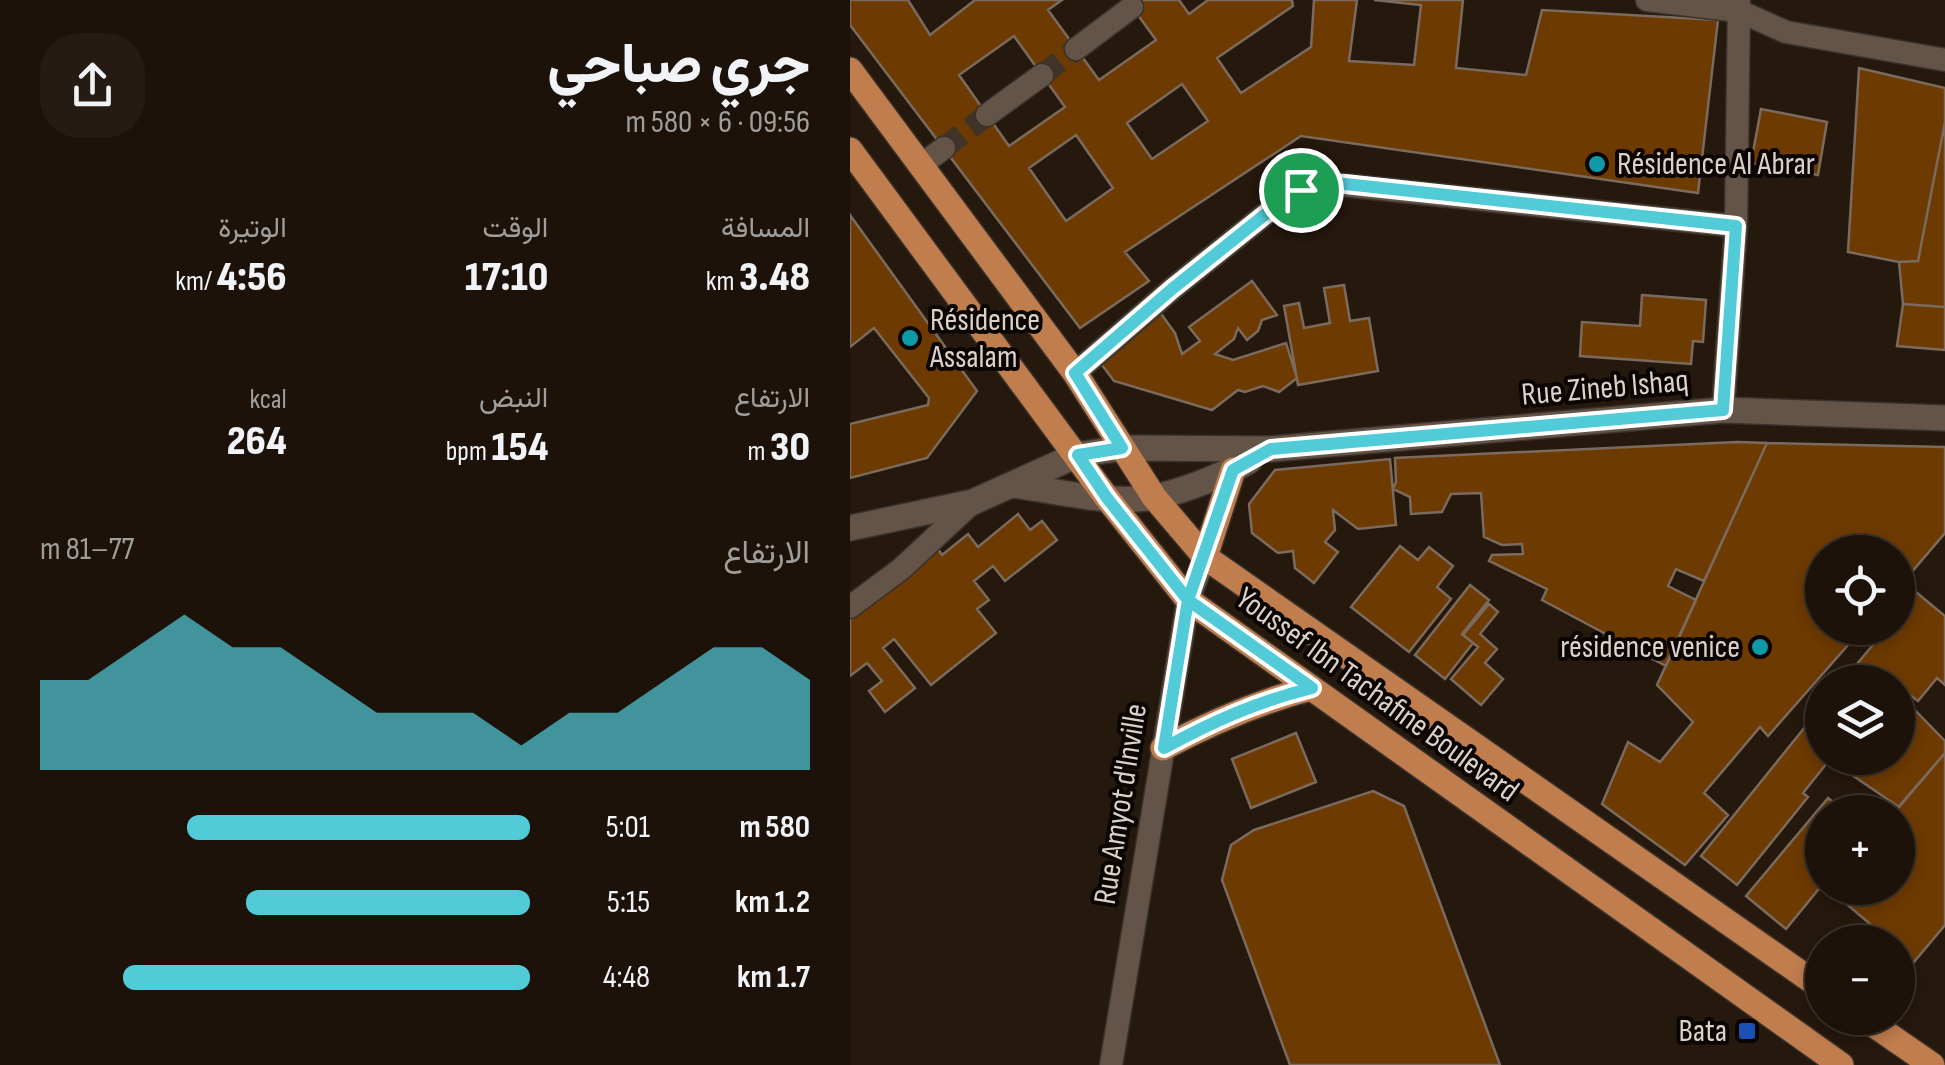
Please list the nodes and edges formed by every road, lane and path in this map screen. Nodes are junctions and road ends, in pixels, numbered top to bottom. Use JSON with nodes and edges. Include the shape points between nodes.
{"nodes":[{"id":1,"x":1647,"y":0,"type":"edge"},
{"id":2,"x":1739,"y":6,"type":"edge"},
{"id":3,"x":1132,"y":7,"type":"dead end"},
{"id":4,"x":1076,"y":49,"type":"tunnel mouth"},
{"id":5,"x":1945,"y":60,"type":"edge"},
{"id":6,"x":850,"y":70,"type":"edge"},
{"id":7,"x":1042,"y":75,"type":"tunnel mouth"},
{"id":8,"x":988,"y":115,"type":"tunnel mouth"},
{"id":9,"x":944,"y":148,"type":"tunnel mouth"},
{"id":10,"x":850,"y":150,"type":"edge"},
{"id":11,"x":921,"y":166,"type":"junction"},
{"id":12,"x":1736,"y":226,"type":"junction"},
{"id":13,"x":1075,"y":373,"type":"junction"},
{"id":14,"x":1723,"y":410,"type":"junction"},
{"id":15,"x":1945,"y":418,"type":"edge"},
{"id":16,"x":1122,"y":448,"type":"junction"},
{"id":17,"x":1271,"y":449,"type":"junction"},
{"id":18,"x":1078,"y":455,"type":"junction"},
{"id":19,"x":1233,"y":470,"type":"junction"},
{"id":20,"x":1013,"y":485,"type":"junction"},
{"id":21,"x":1154,"y":497,"type":"junction"},
{"id":22,"x":1107,"y":498,"type":"junction"},
{"id":23,"x":973,"y":502,"type":"junction"},
{"id":24,"x":850,"y":528,"type":"edge"},
{"id":25,"x":1206,"y":556,"type":"junction"},
{"id":26,"x":1188,"y":600,"type":"junction"},
{"id":27,"x":850,"y":606,"type":"edge"},
{"id":28,"x":1312,"y":688,"type":"junction"},
{"id":29,"x":1164,"y":748,"type":"junction"},
{"id":30,"x":1805,"y":976,"type":"edge"},
{"id":31,"x":1889,"y":1035,"type":"edge"},
{"id":32,"x":1111,"y":1065,"type":"edge"},
{"id":33,"x":1841,"y":1065,"type":"edge"},
{"id":34,"x":1932,"y":1065,"type":"edge"}],
"edges":[{"from":1,"to":2,"type":"street"},
{"from":2,"to":5,"type":"street","via":[[1786,32]]},
{"from":2,"to":12,"type":"street"},
{"from":3,"to":4,"type":"street"},
{"from":6,"to":11,"type":"main road","name":"Youssef Ibn Tachafine Boulevard"},
{"from":7,"to":8,"type":"street"},
{"from":9,"to":11,"type":"street"},
{"from":10,"to":18,"type":"main road","name":"Youssef Ibn Tachafine Boulevard"},
{"from":11,"to":13,"type":"main road","name":"Youssef Ibn Tachafine Boulevard"},
{"from":12,"to":13,"type":"street","via":[[1324,183],[1282,201]]},
{"from":12,"to":14,"type":"street"},
{"from":13,"to":16,"type":"main road","name":"Youssef Ibn Tachafine Boulevard"},
{"from":14,"to":15,"type":"street","name":"Rue Zineb Ishaq"},
{"from":14,"to":17,"type":"street","name":"Rue Zineb Ishaq"},
{"from":16,"to":17,"type":"street","name":"Rue Zineb Ishaq"},
{"from":16,"to":18,"type":"street","name":"Rue Zineb Ishaq"},
{"from":16,"to":21,"type":"main road","name":"Youssef Ibn Tachafine Boulevard"},
{"from":17,"to":19,"type":"street","name":"Rue Zineb Ishaq"},
{"from":18,"to":20,"type":"street","name":"Rue Zineb Ishaq"},
{"from":18,"to":22,"type":"main road","name":"Youssef Ibn Tachafine Boulevard"},
{"from":19,"to":21,"type":"street","name":"Rue Zineb Ishaq"},
{"from":19,"to":25,"type":"main road"},
{"from":20,"to":22,"type":"street","name":"Rue Zineb Ishaq"},
{"from":20,"to":23,"type":"street","name":"Rue Zineb Ishaq"},
{"from":21,"to":22,"type":"street","name":"Rue Zineb Ishaq"},
{"from":21,"to":25,"type":"main road","name":"Youssef Ibn Tachafine Boulevard"},
{"from":22,"to":26,"type":"main road","name":"Youssef Ibn Tachafine Boulevard"},
{"from":23,"to":24,"type":"street","name":"Rue Zineb Ishaq"},
{"from":23,"to":27,"type":"street"},
{"from":25,"to":26,"type":"street","name":"Rue Amyot d'Inville"},
{"from":25,"to":30,"type":"main road","name":"Youssef Ibn Tachafine Boulevard"},
{"from":26,"to":28,"type":"main road","name":"Youssef Ibn Tachafine Boulevard"},
{"from":26,"to":29,"type":"street","name":"Rue Amyot d'Inville"},
{"from":28,"to":29,"type":"main road","via":[[1218,718]]},
{"from":28,"to":33,"type":"main road","name":"Youssef Ibn Tachafine Boulevard"},
{"from":29,"to":32,"type":"street","name":"Rue Amyot d'Inville"},
{"from":31,"to":34,"type":"main road"}]}
